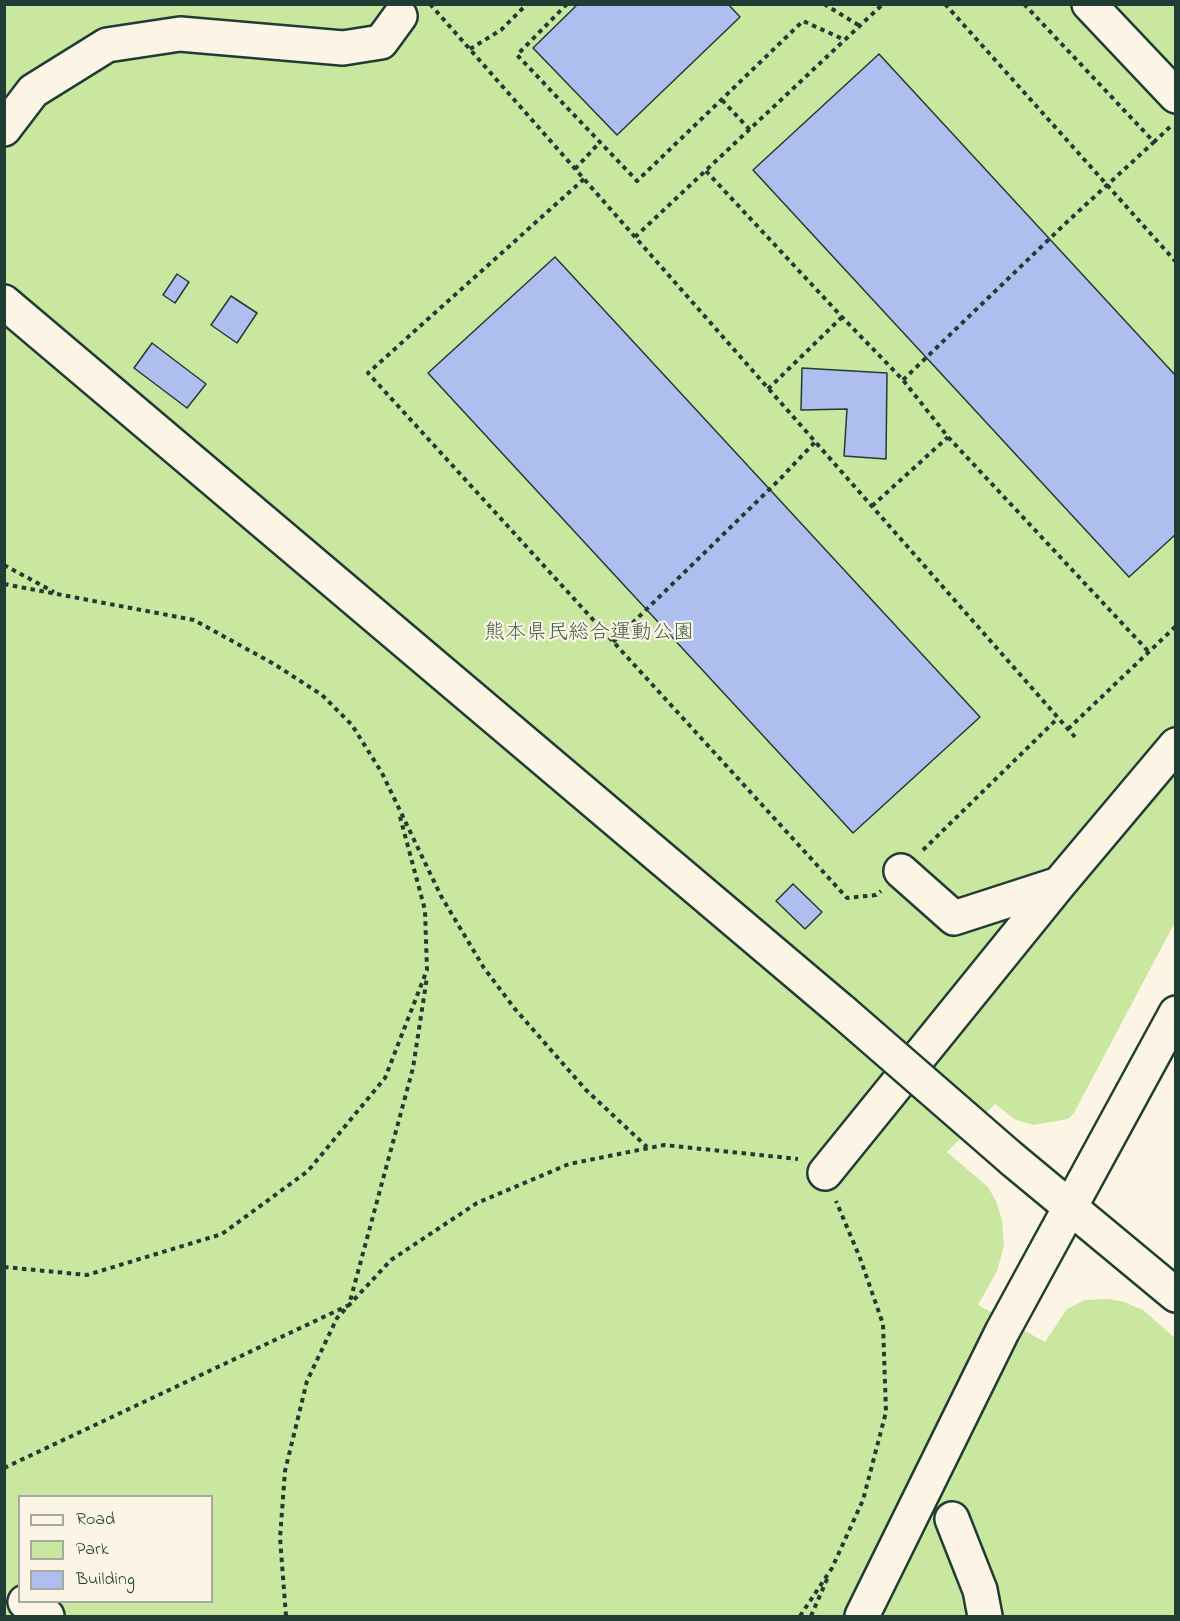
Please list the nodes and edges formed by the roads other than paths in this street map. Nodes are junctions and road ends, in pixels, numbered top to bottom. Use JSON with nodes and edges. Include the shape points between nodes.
{"nodes":[{"id":1,"x":1089,"y":4,"type":"edge"},
{"id":2,"x":400,"y":16,"type":"dead end"},
{"id":3,"x":1176,"y":96,"type":"edge"},
{"id":4,"x":4,"y":129,"type":"edge"},
{"id":5,"x":4,"y":302,"type":"edge"},
{"id":6,"x":1176,"y":746,"type":"edge"},
{"id":7,"x":901,"y":871,"type":"road end"},
{"id":8,"x":1059,"y":884,"type":"junction"},
{"id":9,"x":1176,"y":1013,"type":"edge"},
{"id":10,"x":825,"y":1173,"type":"road end"},
{"id":11,"x":1069,"y":1208,"type":"junction"},
{"id":12,"x":1176,"y":1295,"type":"edge"},
{"id":13,"x":952,"y":1519,"type":"dead end"},
{"id":14,"x":4,"y":1587,"type":"edge"},
{"id":15,"x":18,"y":1597,"type":"edge"},
{"id":16,"x":26,"y":1603,"type":"edge"},
{"id":17,"x":47,"y":1617,"type":"edge"},
{"id":18,"x":862,"y":1617,"type":"edge"},
{"id":19,"x":985,"y":1617,"type":"edge"}],
"edges":[{"from":1,"to":3,"type":"street"},
{"from":2,"to":4,"type":"street","via":[[381,42],[343,48],[180,34],[107,45],[33,91]]},
{"from":5,"to":11,"type":"street","bridge":true},
{"from":6,"to":8,"type":"street"},
{"from":7,"to":8,"type":"street","via":[[954,918]]},
{"from":8,"to":10,"type":"street"},
{"from":9,"to":11,"type":"street"},
{"from":11,"to":12,"type":"street"},
{"from":11,"to":18,"type":"street","via":[[1002,1332]]},
{"from":13,"to":19,"type":"street","via":[[980,1590]]},
{"from":14,"to":15,"type":"street"},
{"from":16,"to":17,"type":"street"}]}
